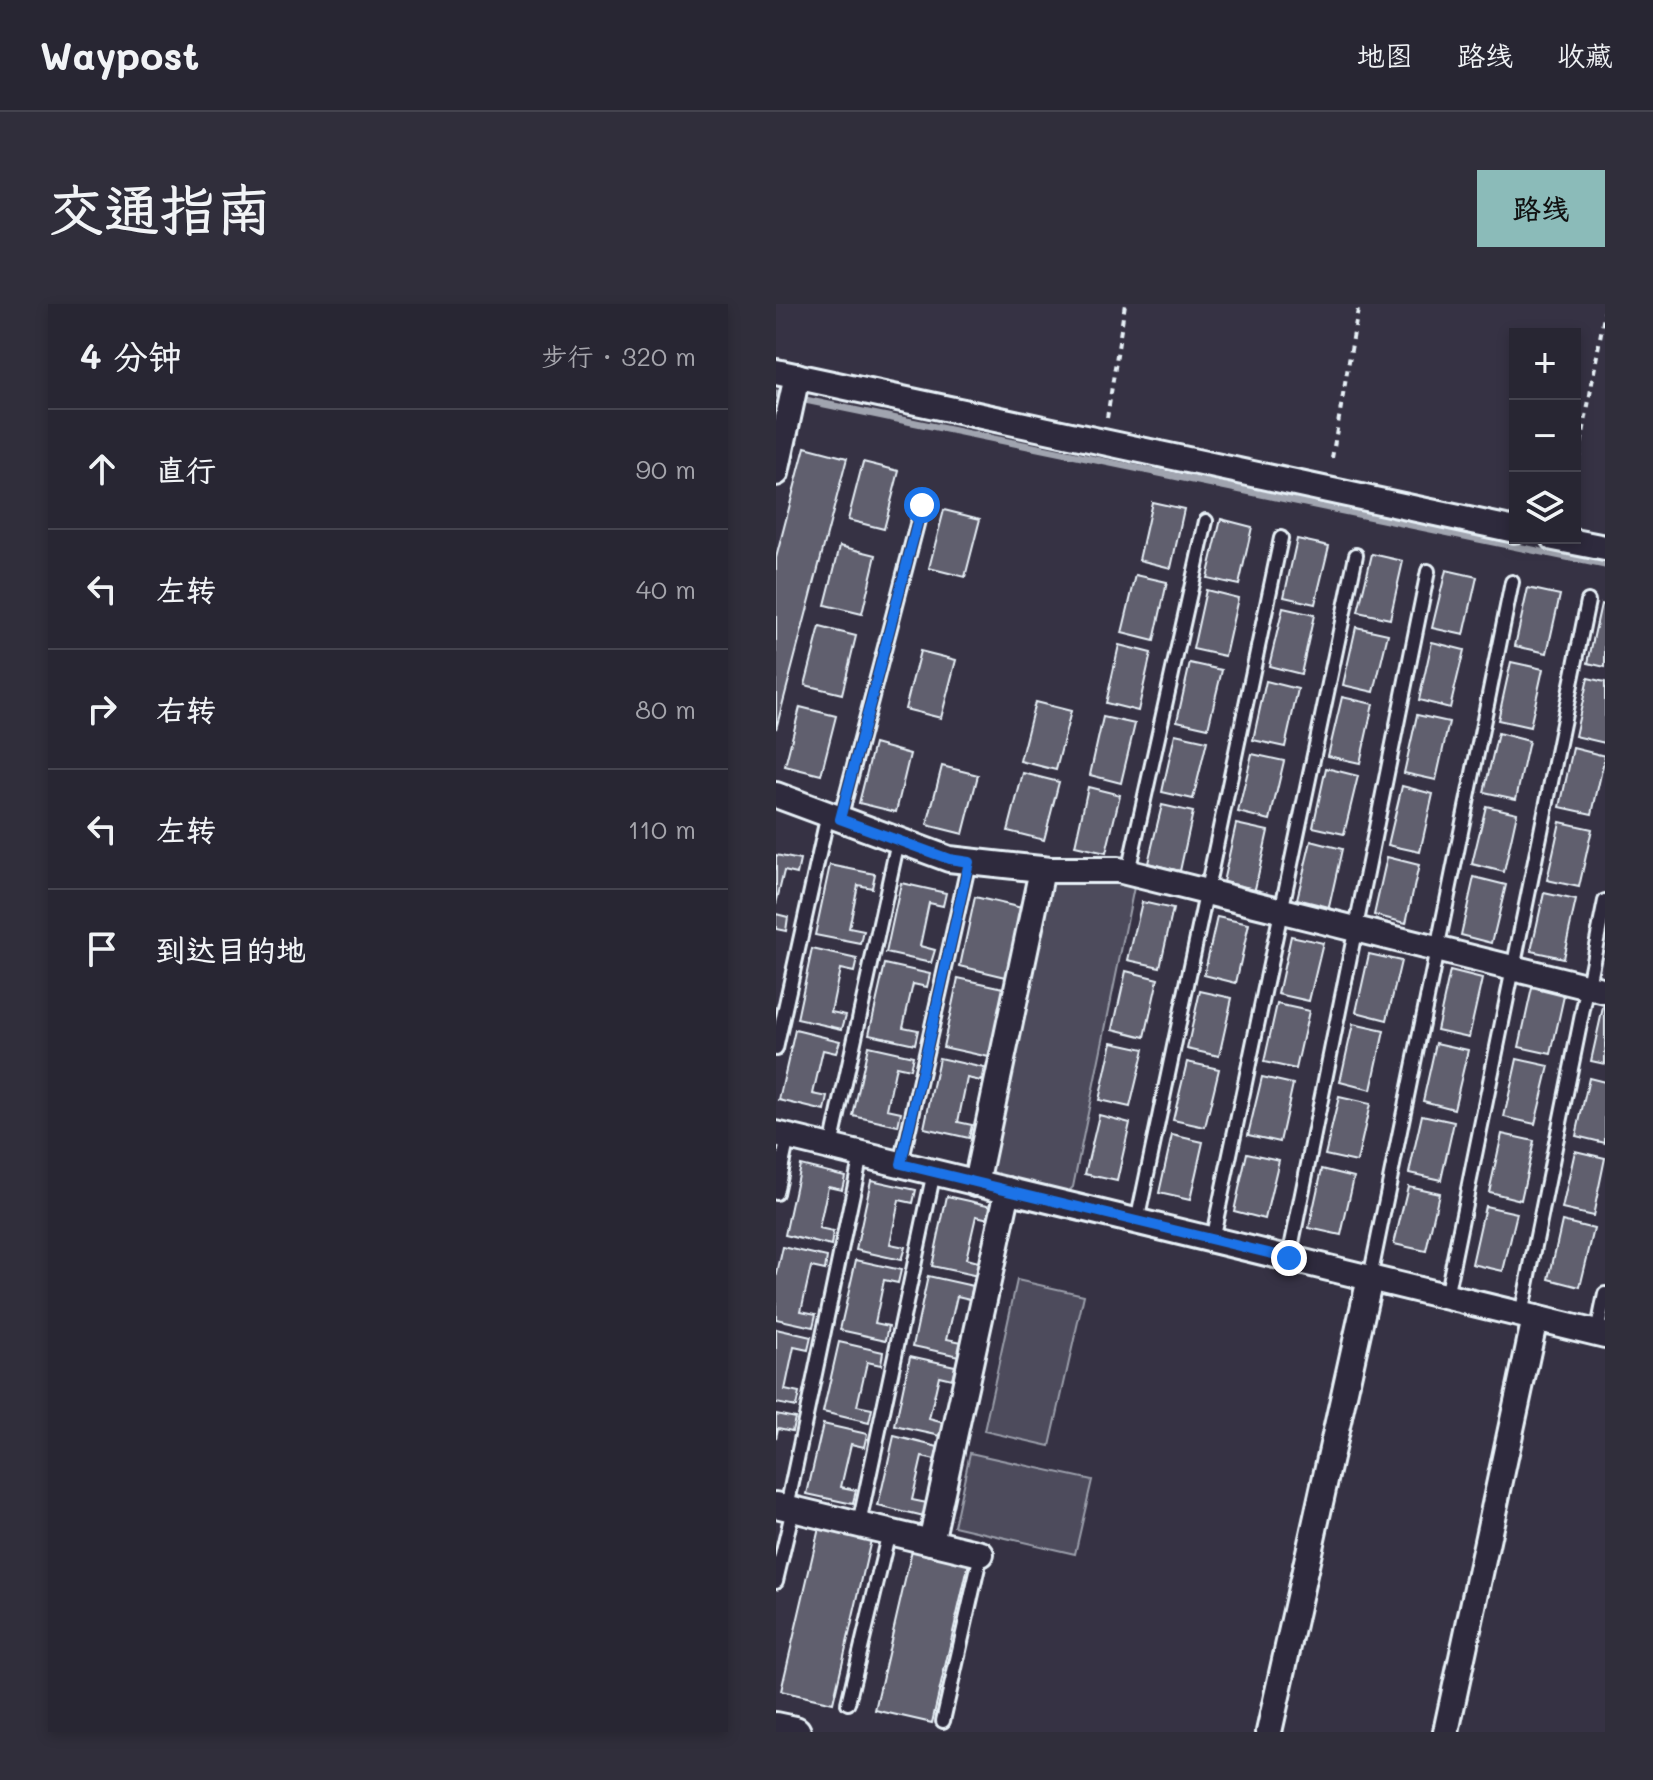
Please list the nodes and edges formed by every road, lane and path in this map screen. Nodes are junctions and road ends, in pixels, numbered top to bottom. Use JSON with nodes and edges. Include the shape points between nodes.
{"nodes":[{"id":1,"x":1125,"y":304,"type":"edge"},
{"id":2,"x":1359,"y":304,"type":"edge"},
{"id":3,"x":1605,"y":310,"type":"edge"},
{"id":4,"x":790,"y":386,"type":"edge"},
{"id":5,"x":1102,"y":444,"type":"junction"},
{"id":6,"x":1332,"y":458,"type":"dead end"},
{"id":7,"x":1576,"y":472,"type":"edge"},
{"id":8,"x":776,"y":473,"type":"edge"},
{"id":9,"x":922,"y":505,"type":"dead end"},
{"id":10,"x":1206,"y":521,"type":"dead end"},
{"id":11,"x":1509,"y":529,"type":"edge"},
{"id":12,"x":1281,"y":538,"type":"dead end"},
{"id":13,"x":1581,"y":543,"type":"edge"},
{"id":14,"x":1605,"y":548,"type":"edge"},
{"id":15,"x":1356,"y":555,"type":"dead end"},
{"id":16,"x":1428,"y":571,"type":"dead end"},
{"id":17,"x":1512,"y":582,"type":"dead end"},
{"id":18,"x":1588,"y":601,"type":"dead end"},
{"id":19,"x":776,"y":795,"type":"edge"},
{"id":20,"x":834,"y":817,"type":"junction"},
{"id":21,"x":898,"y":841,"type":"junction"},
{"id":22,"x":969,"y":862,"type":"junction"},
{"id":23,"x":1042,"y":870,"type":"junction"},
{"id":24,"x":1128,"y":872,"type":"junction"},
{"id":25,"x":1206,"y":891,"type":"junction"},
{"id":26,"x":1605,"y":901,"type":"edge"},
{"id":27,"x":1281,"y":910,"type":"junction"},
{"id":28,"x":1356,"y":929,"type":"junction"},
{"id":29,"x":1437,"y":949,"type":"junction"},
{"id":30,"x":1513,"y":968,"type":"junction"},
{"id":31,"x":1596,"y":989,"type":"edge"},
{"id":32,"x":776,"y":1049,"type":"edge"},
{"id":33,"x":782,"y":1135,"type":"edge"},
{"id":34,"x":831,"y":1147,"type":"junction"},
{"id":35,"x":861,"y":1155,"type":"junction"},
{"id":36,"x":901,"y":1164,"type":"junction"},
{"id":37,"x":934,"y":1172,"type":"junction"},
{"id":38,"x":976,"y":1183,"type":"junction"},
{"id":39,"x":1008,"y":1190,"type":"junction"},
{"id":40,"x":776,"y":1193,"type":"edge"},
{"id":41,"x":1137,"y":1222,"type":"junction"},
{"id":42,"x":1212,"y":1240,"type":"junction"},
{"id":43,"x":1289,"y":1258,"type":"junction"},
{"id":44,"x":1370,"y":1278,"type":"junction"},
{"id":45,"x":1605,"y":1294,"type":"edge"},
{"id":46,"x":1446,"y":1297,"type":"junction"},
{"id":47,"x":1528,"y":1317,"type":"junction"},
{"id":48,"x":1601,"y":1334,"type":"edge"},
{"id":49,"x":785,"y":1507,"type":"edge"},
{"id":50,"x":859,"y":1524,"type":"junction"},
{"id":51,"x":889,"y":1532,"type":"junction"},
{"id":52,"x":931,"y":1542,"type":"junction"},
{"id":53,"x":981,"y":1554,"type":"joint"},
{"id":54,"x":776,"y":1581,"type":"edge"},
{"id":55,"x":848,"y":1703,"type":"dead end"},
{"id":56,"x":943,"y":1721,"type":"dead end"},
{"id":57,"x":776,"y":1728,"type":"edge"},
{"id":58,"x":795,"y":1732,"type":"edge"},
{"id":59,"x":1269,"y":1732,"type":"edge"},
{"id":60,"x":1446,"y":1732,"type":"edge"}],
"edges":[{"from":1,"to":5,"type":"path"},
{"from":2,"to":6,"type":"path"},
{"from":3,"to":7,"type":"path"},
{"from":4,"to":5,"type":"street"},
{"from":4,"to":8,"type":"street"},
{"from":5,"to":11,"type":"street"},
{"from":9,"to":20,"type":"lane"},
{"from":10,"to":24,"type":"lane"},
{"from":12,"to":25,"type":"lane"},
{"from":13,"to":14,"type":"street"},
{"from":15,"to":27,"type":"lane"},
{"from":16,"to":28,"type":"lane"},
{"from":17,"to":29,"type":"lane"},
{"from":18,"to":30,"type":"lane"},
{"from":19,"to":20,"type":"street"},
{"from":20,"to":21,"type":"street"},
{"from":20,"to":32,"type":"lane"},
{"from":21,"to":22,"type":"street"},
{"from":21,"to":34,"type":"lane"},
{"from":22,"to":23,"type":"street"},
{"from":22,"to":36,"type":"lane"},
{"from":23,"to":24,"type":"street"},
{"from":23,"to":38,"type":"street"},
{"from":24,"to":25,"type":"street"},
{"from":25,"to":27,"type":"street"},
{"from":25,"to":41,"type":"lane"},
{"from":26,"to":31,"type":"lane"},
{"from":27,"to":28,"type":"street"},
{"from":27,"to":42,"type":"lane"},
{"from":28,"to":29,"type":"street"},
{"from":28,"to":43,"type":"lane"},
{"from":29,"to":30,"type":"street"},
{"from":29,"to":44,"type":"lane"},
{"from":30,"to":31,"type":"street"},
{"from":30,"to":46,"type":"lane"},
{"from":31,"to":47,"type":"lane"},
{"from":33,"to":34,"type":"street"},
{"from":33,"to":40,"type":"lane"},
{"from":34,"to":35,"type":"street"},
{"from":35,"to":36,"type":"street"},
{"from":35,"to":49,"type":"lane"},
{"from":36,"to":37,"type":"street"},
{"from":37,"to":38,"type":"street"},
{"from":37,"to":50,"type":"lane"},
{"from":38,"to":39,"type":"street"},
{"from":39,"to":41,"type":"street"},
{"from":39,"to":52,"type":"street"},
{"from":41,"to":42,"type":"street"},
{"from":42,"to":43,"type":"street"},
{"from":43,"to":44,"type":"street"},
{"from":44,"to":46,"type":"street"},
{"from":44,"to":59,"type":"street"},
{"from":45,"to":48,"type":"lane"},
{"from":46,"to":47,"type":"street"},
{"from":47,"to":48,"type":"street"},
{"from":47,"to":60,"type":"street"},
{"from":49,"to":50,"type":"street"},
{"from":49,"to":54,"type":"lane"},
{"from":50,"to":51,"type":"street"},
{"from":51,"to":52,"type":"street"},
{"from":51,"to":55,"type":"lane"},
{"from":52,"to":53,"type":"street"},
{"from":53,"to":56,"type":"lane"},
{"from":57,"to":58,"type":"street"}]}
